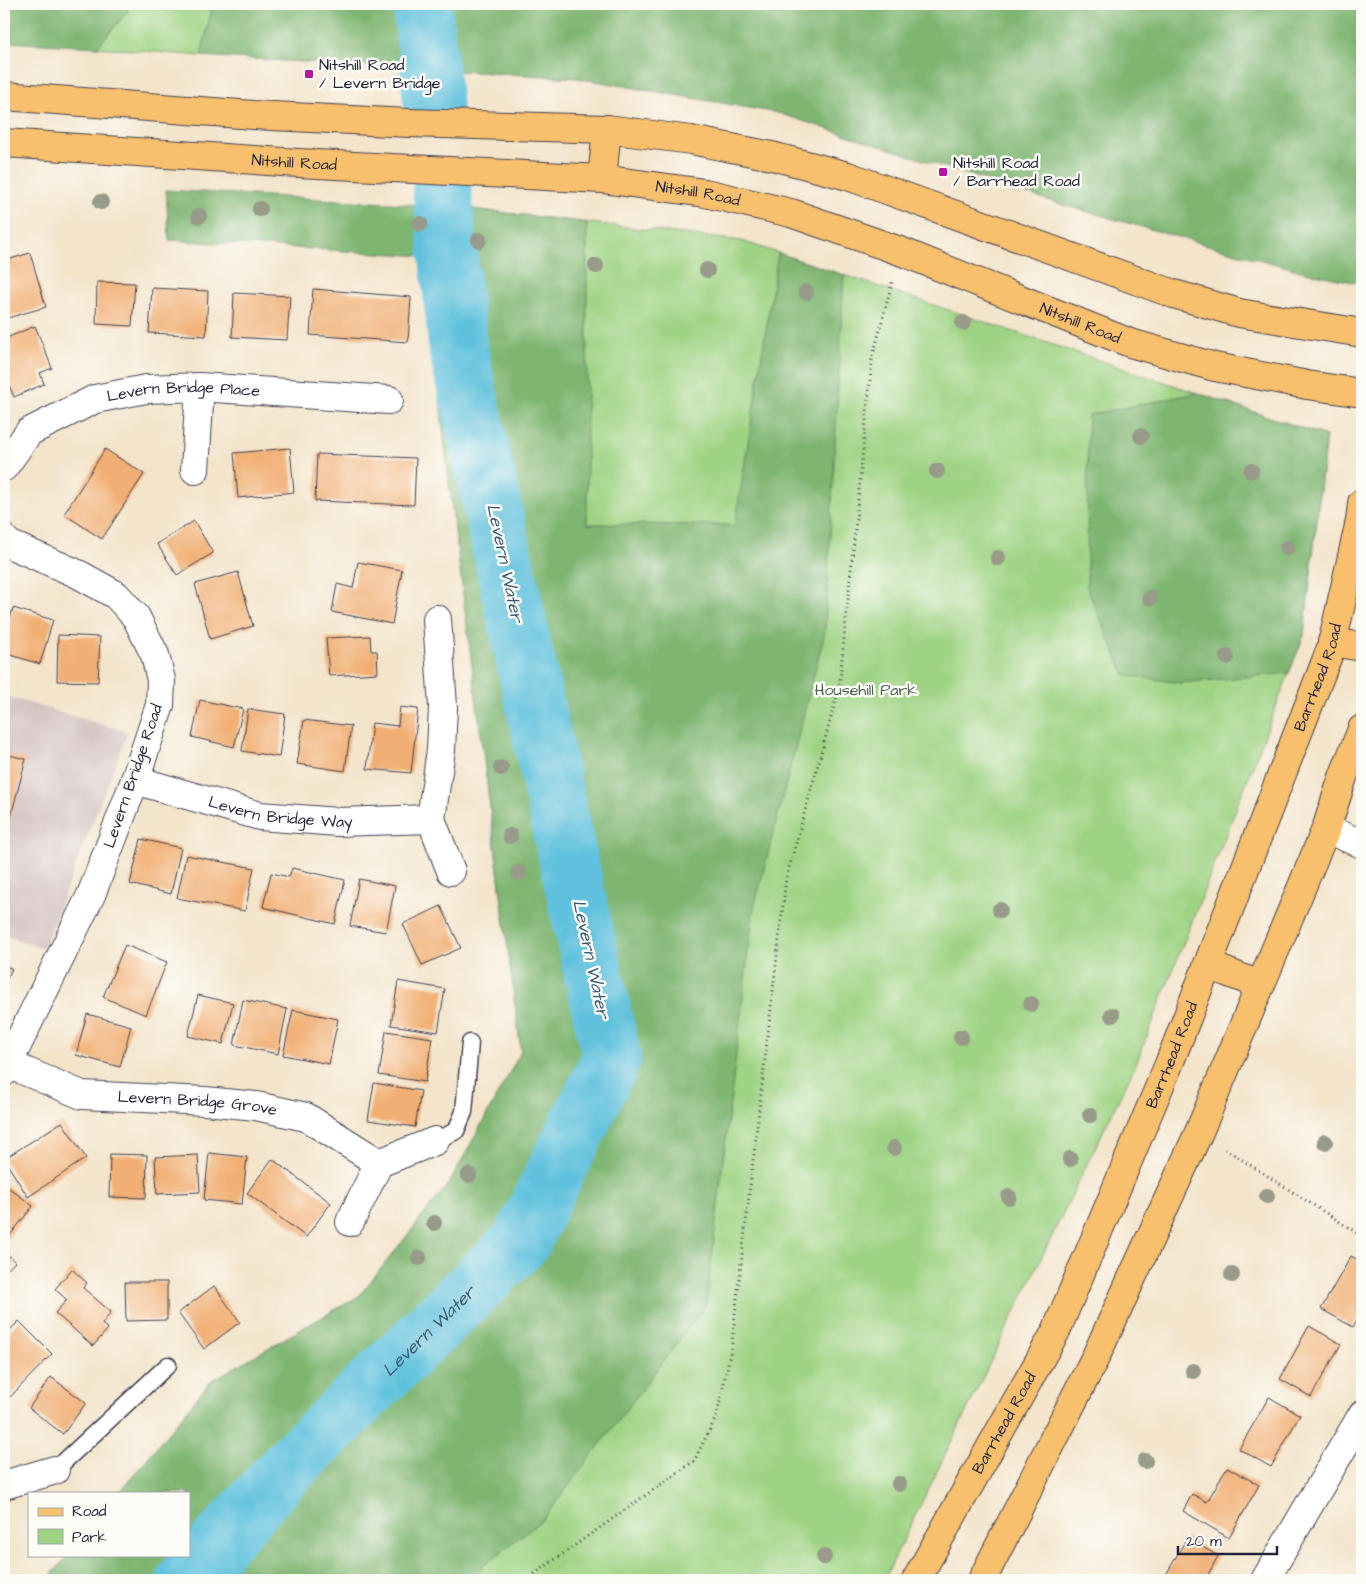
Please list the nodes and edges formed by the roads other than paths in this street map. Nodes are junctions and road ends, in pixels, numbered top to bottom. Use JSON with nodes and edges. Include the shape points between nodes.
{"nodes":[{"id":1,"x":4,"y":96,"type":"edge"},
{"id":2,"x":607,"y":129,"type":"junction"},
{"id":3,"x":4,"y":144,"type":"edge"},
{"id":4,"x":602,"y":179,"type":"junction"},
{"id":5,"x":1362,"y":333,"type":"edge"},
{"id":6,"x":200,"y":387,"type":"junction"},
{"id":7,"x":1362,"y":393,"type":"edge"},
{"id":8,"x":389,"y":400,"type":"dead end"},
{"id":9,"x":6,"y":459,"type":"edge"},
{"id":10,"x":196,"y":470,"type":"dead end"},
{"id":11,"x":1362,"y":503,"type":"edge"},
{"id":12,"x":4,"y":539,"type":"edge"},
{"id":13,"x":437,"y":619,"type":"dead end"},
{"id":14,"x":1332,"y":642,"type":"junction"},
{"id":15,"x":1362,"y":647,"type":"edge"},
{"id":16,"x":1362,"y":730,"type":"edge"},
{"id":17,"x":135,"y":780,"type":"junction"},
{"id":18,"x":431,"y":819,"type":"junction"},
{"id":19,"x":1326,"y":829,"type":"junction"},
{"id":20,"x":1362,"y":844,"type":"edge"},
{"id":21,"x":451,"y":871,"type":"dead end"},
{"id":22,"x":1208,"y":965,"type":"junction"},
{"id":23,"x":1260,"y":985,"type":"junction"},
{"id":24,"x":470,"y":1043,"type":"dead end"},
{"id":25,"x":6,"y":1068,"type":"edge"},
{"id":26,"x":435,"y":1142,"type":"joint"},
{"id":27,"x":379,"y":1163,"type":"junction"},
{"id":28,"x":350,"y":1222,"type":"dead end"},
{"id":29,"x":168,"y":1366,"type":"dead end"},
{"id":30,"x":1362,"y":1415,"type":"edge"},
{"id":31,"x":55,"y":1470,"type":"joint"},
{"id":32,"x":4,"y":1485,"type":"edge"},
{"id":33,"x":916,"y":1580,"type":"edge"},
{"id":34,"x":982,"y":1580,"type":"edge"},
{"id":35,"x":1265,"y":1580,"type":"edge"}],
"edges":[{"from":1,"to":2,"type":"main road","via":[[253,115]]},
{"from":2,"to":4,"type":"main road"},
{"from":2,"to":5,"type":"main road","via":[[691,140],[782,158],[848,176],[1174,294],[1239,313]]},
{"from":3,"to":4,"type":"main road","name":"Nitshill Road"},
{"from":4,"to":7,"type":"main road","name":"Nitshill Road","via":[[705,193],[790,213],[900,251],[1130,342],[1215,367]]},
{"from":6,"to":8,"type":"street","name":"Levern Bridge Place"},
{"from":6,"to":9,"type":"street","name":"Levern Bridge Place","via":[[146,389],[94,399],[29,432]]},
{"from":6,"to":10,"type":"street"},
{"from":11,"to":14,"type":"main road","name":"Barrhead Road"},
{"from":12,"to":17,"type":"street","name":"Levern Bridge Road","via":[[116,595],[136,617],[156,655],[161,680],[160,705]]},
{"from":13,"to":18,"type":"street","via":[[443,707],[441,750]]},
{"from":14,"to":15,"type":"main road"},
{"from":14,"to":22,"type":"main road","name":"Barrhead Road"},
{"from":16,"to":19,"type":"main road"},
{"from":17,"to":18,"type":"street","name":"Levern Bridge Way","via":[[260,816],[338,822]]},
{"from":17,"to":25,"type":"street","name":"Levern Bridge Road","via":[[91,895]]},
{"from":18,"to":21,"type":"street"},
{"from":19,"to":20,"type":"street"},
{"from":19,"to":23,"type":"main road"},
{"from":22,"to":23,"type":"main road"},
{"from":22,"to":33,"type":"main road","name":"Barrhead Road","via":[[1170,1064],[1056,1331]]},
{"from":23,"to":34,"type":"main road","via":[[1199,1132],[1096,1356]]},
{"from":24,"to":26,"type":"lane","via":[[464,1112],[456,1131]]},
{"from":25,"to":27,"type":"street","name":"Levern Bridge Grove","via":[[82,1095],[256,1106],[306,1117]]},
{"from":26,"to":27,"type":"street"},
{"from":27,"to":28,"type":"street"},
{"from":29,"to":31,"type":"lane"},
{"from":30,"to":35,"type":"street"},
{"from":31,"to":32,"type":"street"}]}
